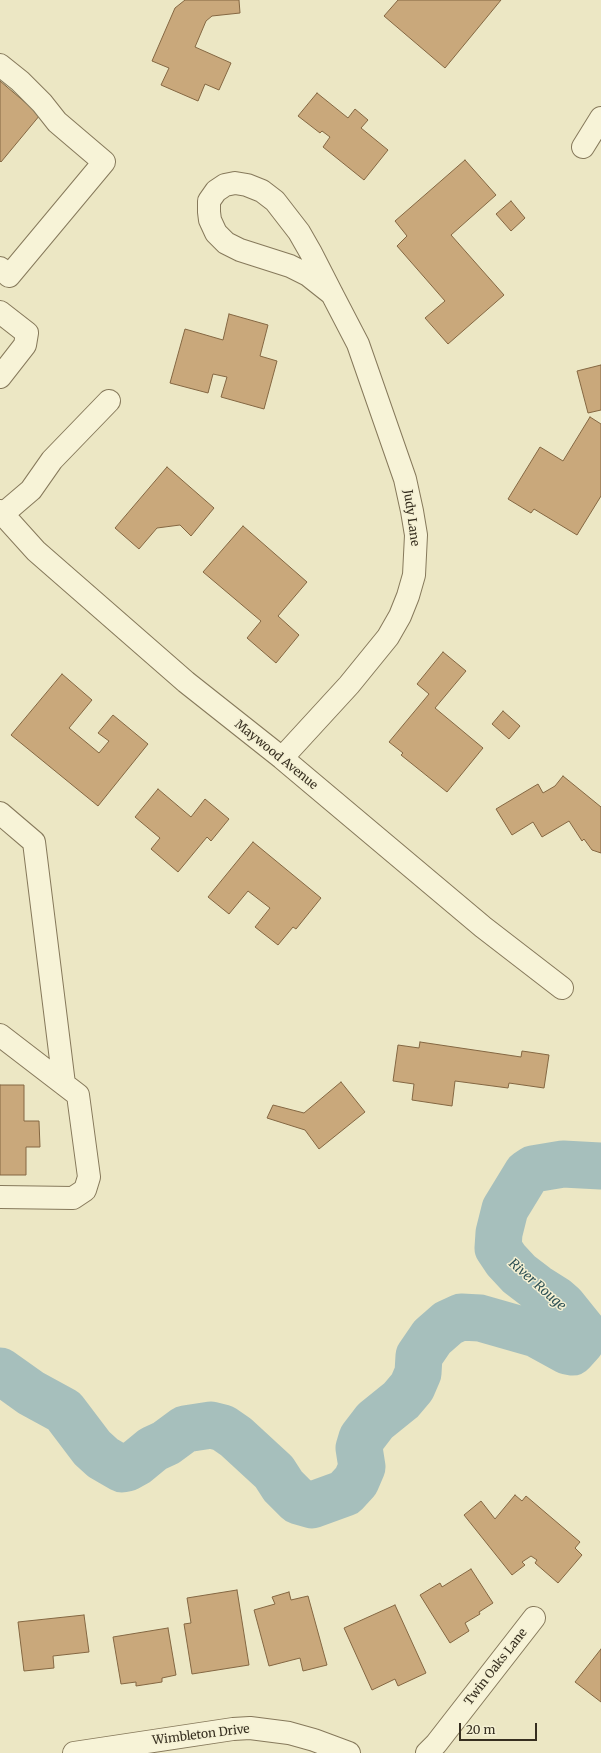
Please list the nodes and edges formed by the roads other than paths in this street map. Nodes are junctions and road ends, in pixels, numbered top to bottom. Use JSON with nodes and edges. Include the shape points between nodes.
{"nodes":[{"id":1,"x":0,"y":64,"type":"edge"},
{"id":2,"x":601,"y":118,"type":"edge"},
{"id":3,"x":584,"y":147,"type":"dead end"},
{"id":4,"x":0,"y":268,"type":"edge"},
{"id":5,"x":332,"y":294,"type":"junction"},
{"id":6,"x":0,"y":312,"type":"edge"},
{"id":7,"x":0,"y":377,"type":"edge"},
{"id":8,"x":109,"y":401,"type":"dead end"},
{"id":9,"x":1,"y":513,"type":"edge"},
{"id":10,"x":282,"y":758,"type":"junction"},
{"id":11,"x":0,"y":813,"type":"edge"},
{"id":12,"x":562,"y":988,"type":"dead end"},
{"id":13,"x":0,"y":1035,"type":"edge"},
{"id":14,"x":64,"y":1084,"type":"junction"},
{"id":15,"x":0,"y":1197,"type":"edge"},
{"id":16,"x":534,"y":1618,"type":"dead end"},
{"id":17,"x":74,"y":1753,"type":"edge"},
{"id":18,"x":349,"y":1753,"type":"edge"},
{"id":19,"x":427,"y":1753,"type":"edge"}],
"edges":[{"from":1,"to":4,"type":"street","via":[[42,103],[57,122],[104,162],[9,276]]},
{"from":2,"to":3,"type":"street"},
{"from":5,"to":5,"type":"street","name":"Judy Lane","via":[[308,275],[290,266],[226,243],[210,220],[209,201],[216,192],[225,185],[246,184],[262,191],[275,201],[299,232]]},
{"from":5,"to":10,"type":"street","name":"Judy Lane","via":[[358,344],[405,479],[416,535],[414,575],[400,616],[388,637],[348,686]]},
{"from":6,"to":7,"type":"street","via":[[27,334],[26,345]]},
{"from":8,"to":9,"type":"street","via":[[52,460],[30,490]]},
{"from":9,"to":10,"type":"street","name":"Maywood Avenue","via":[[36,551],[119,624],[217,708]]},
{"from":10,"to":12,"type":"street","name":"Maywood Avenue","via":[[482,927]]},
{"from":11,"to":14,"type":"street","via":[[34,842]]},
{"from":13,"to":14,"type":"street"},
{"from":14,"to":15,"type":"street","via":[[78,1095],[89,1177],[85,1190],[73,1198]]},
{"from":16,"to":19,"type":"street","name":"Twin Oaks Lane"},
{"from":17,"to":18,"type":"street","name":"Wimbleton Drive","via":[[250,1728],[289,1733]]}]}
